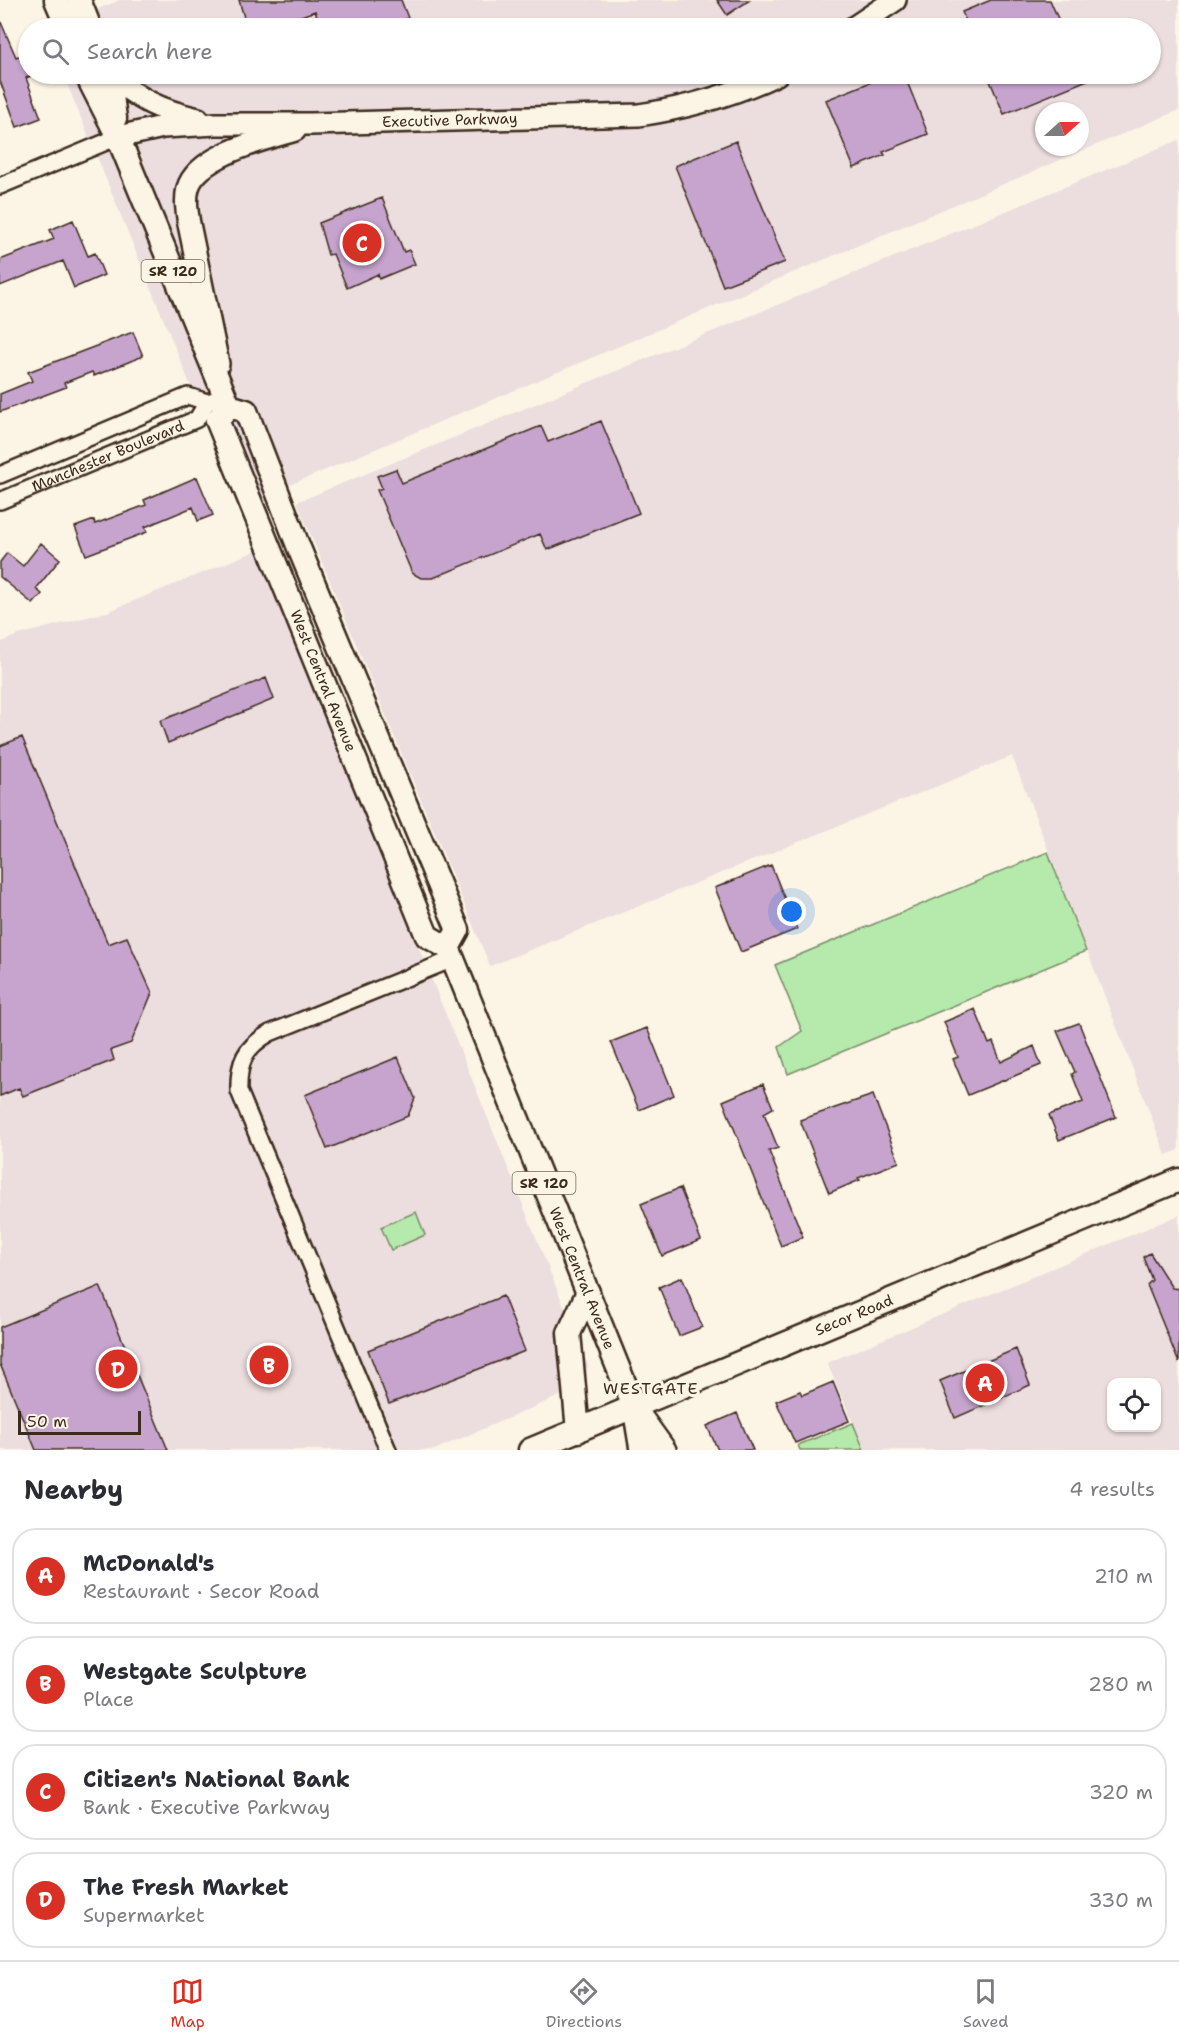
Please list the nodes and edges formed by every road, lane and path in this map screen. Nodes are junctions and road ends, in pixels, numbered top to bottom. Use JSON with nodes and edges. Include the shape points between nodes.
{"nodes":[{"id":1,"x":56,"y":0,"type":"edge"},
{"id":2,"x":79,"y":0,"type":"edge"},
{"id":3,"x":895,"y":0,"type":"edge"},
{"id":4,"x":64,"y":18,"type":"edge"},
{"id":5,"x":86,"y":18,"type":"edge"},
{"id":6,"x":868,"y":18,"type":"edge"},
{"id":7,"x":91,"y":84,"type":"edge"},
{"id":8,"x":110,"y":84,"type":"edge"},
{"id":9,"x":121,"y":84,"type":"edge"},
{"id":10,"x":752,"y":84,"type":"edge"},
{"id":11,"x":216,"y":124,"type":"junction"},
{"id":12,"x":311,"y":124,"type":"junction"},
{"id":13,"x":118,"y":137,"type":"junction"},
{"id":14,"x":0,"y":186,"type":"edge"},
{"id":15,"x":220,"y":402,"type":"junction"},
{"id":16,"x":0,"y":475,"type":"edge"},
{"id":17,"x":0,"y":501,"type":"edge"},
{"id":18,"x":272,"y":554,"type":"junction"},
{"id":19,"x":354,"y":681,"type":"junction"},
{"id":20,"x":451,"y":954,"type":"junction"},
{"id":21,"x":1179,"y":1180,"type":"edge"},
{"id":22,"x":588,"y":1292,"type":"junction"},
{"id":23,"x":634,"y":1407,"type":"junction"},
{"id":24,"x":578,"y":1431,"type":"junction"},
{"id":25,"x":388,"y":1450,"type":"edge"},
{"id":26,"x":531,"y":1450,"type":"edge"},
{"id":27,"x":641,"y":1450,"type":"edge"},
{"id":28,"x":665,"y":1450,"type":"edge"}],
"edges":[{"from":1,"to":4,"type":"main road"},
{"from":2,"to":5,"type":"main road"},
{"from":3,"to":6,"type":"street"},
{"from":7,"to":13,"type":"main road","number":"SR 120"},
{"from":8,"to":13,"type":"main road","number":"SR 120"},
{"from":9,"to":11,"type":"street","via":[[136,97],[173,113]]},
{"from":10,"to":12,"type":"street","name":"Executive Parkway","via":[[718,98],[639,115]]},
{"from":11,"to":12,"type":"street","name":"Executive Parkway"},
{"from":11,"to":13,"type":"street","name":"Executive Parkway","via":[[163,127]]},
{"from":12,"to":15,"type":"street","via":[[214,160],[197,172],[189,186],[186,204]]},
{"from":13,"to":14,"type":"street"},
{"from":13,"to":15,"type":"main road","number":"SR 120"},
{"from":15,"to":16,"type":"street","name":"Manchester Boulevard","via":[[188,396]]},
{"from":15,"to":17,"type":"street","name":"Manchester Boulevard","via":[[197,419]]},
{"from":15,"to":18,"type":"main road","name":"West Central Avenue","via":[[217,420]]},
{"from":15,"to":19,"type":"main road","name":"West Central Avenue","via":[[246,411]]},
{"from":18,"to":19,"type":"main road","via":[[289,555],[339,677]]},
{"from":18,"to":20,"type":"main road","name":"West Central Avenue","via":[[427,936]]},
{"from":19,"to":20,"type":"main road","name":"West Central Avenue","via":[[458,930]]},
{"from":20,"to":22,"type":"main road","name":"West Central Avenue","number":"SR 120"},
{"from":20,"to":25,"type":"street","via":[[270,1033],[255,1042],[240,1063],[239,1091],[244,1105]]},
{"from":21,"to":23,"type":"main road","name":"Secor Road"},
{"from":22,"to":23,"type":"main road","name":"West Central Avenue","number":"SR 120"},
{"from":22,"to":24,"type":"main road","via":[[569,1333]]},
{"from":23,"to":24,"type":"main road","name":"Secor Road"},
{"from":23,"to":27,"type":"street","name":"West Central Avenue","number":"SR 120"},
{"from":23,"to":28,"type":"street","name":"West Central Avenue","number":"SR 120"},
{"from":24,"to":26,"type":"main road","name":"Secor Road"}]}
